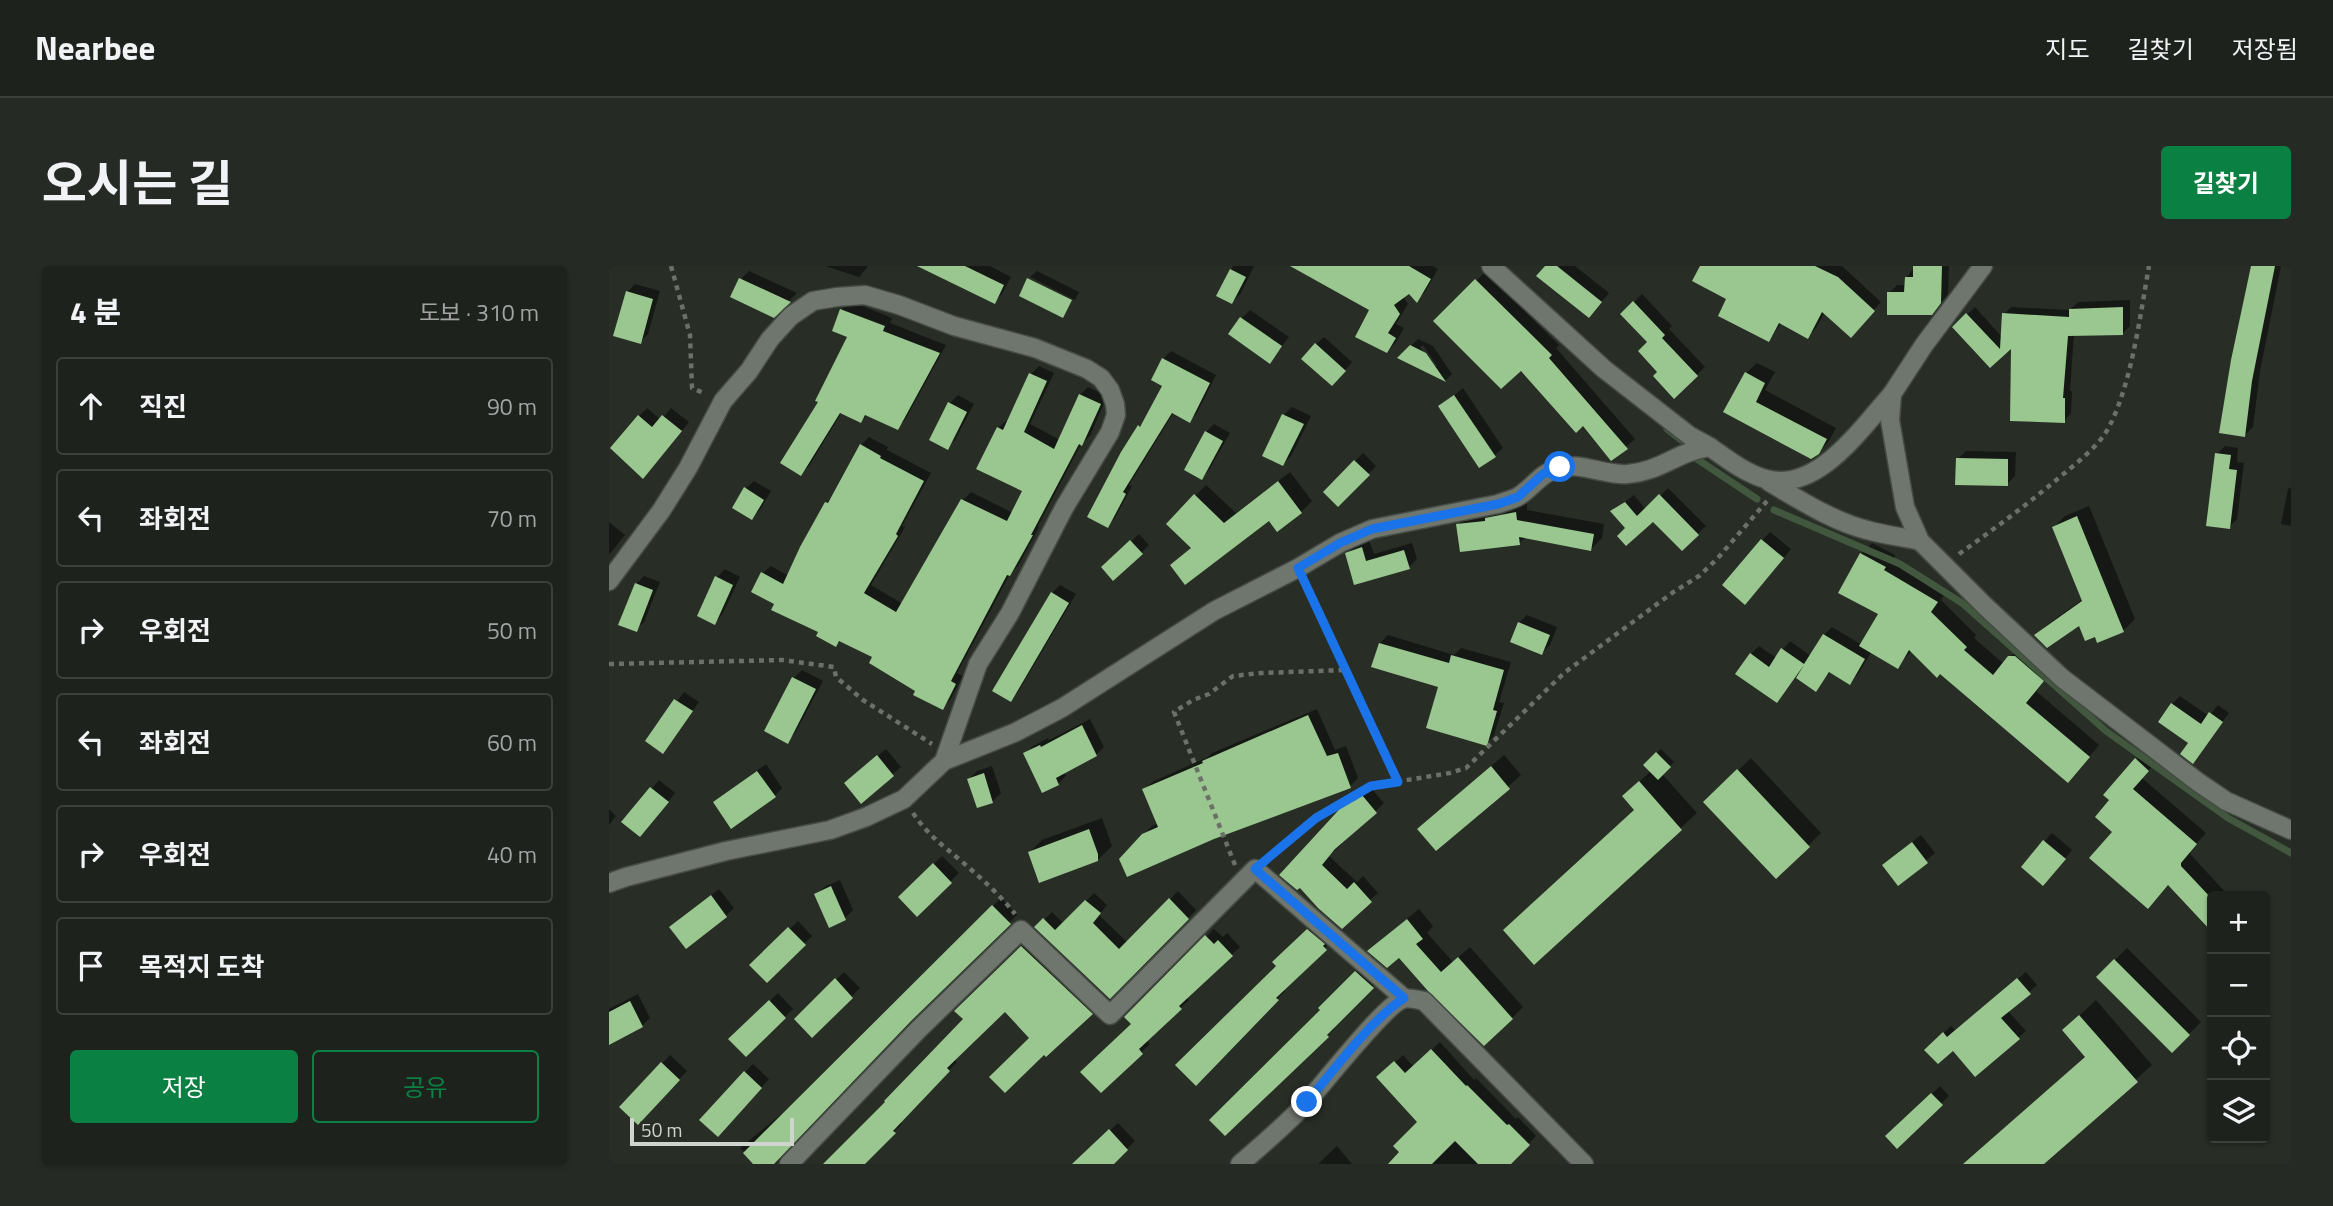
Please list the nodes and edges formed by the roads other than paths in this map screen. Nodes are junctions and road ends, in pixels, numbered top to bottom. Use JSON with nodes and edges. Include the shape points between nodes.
{"nodes":[{"id":1,"x":1490,"y":266,"type":"edge"},
{"id":2,"x":1983,"y":266,"type":"edge"},
{"id":3,"x":1892,"y":394,"type":"junction"},
{"id":4,"x":1710,"y":447,"type":"junction"},
{"id":5,"x":1771,"y":483,"type":"junction"},
{"id":6,"x":1920,"y":541,"type":"junction"},
{"id":7,"x":609,"y":581,"type":"edge"},
{"id":8,"x":945,"y":757,"type":"junction"},
{"id":9,"x":2291,"y":830,"type":"edge"},
{"id":10,"x":609,"y":883,"type":"edge"},
{"id":11,"x":1404,"y":998,"type":"junction"},
{"id":12,"x":789,"y":1164,"type":"edge"},
{"id":13,"x":1240,"y":1164,"type":"edge"},
{"id":14,"x":1584,"y":1164,"type":"edge"}],
"edges":[{"from":1,"to":4,"type":"street","via":[[1604,369]]},
{"from":2,"to":3,"type":"street"},
{"from":3,"to":5,"type":"street","via":[[1829,463],[1785,482]]},
{"from":3,"to":6,"type":"street","via":[[1890,420],[1905,507]]},
{"from":4,"to":5,"type":"street"},
{"from":4,"to":8,"type":"street","via":[[1691,450],[1645,472],[1560,467],[1543,474],[1518,497],[1498,504],[1372,529],[1214,611],[1062,708],[1016,732]]},
{"from":5,"to":6,"type":"street","via":[[1853,525]]},
{"from":6,"to":9,"type":"street","via":[[2062,678],[2226,801]]},
{"from":7,"to":8,"type":"street","via":[[661,511],[723,401],[770,339],[813,301],[865,295],[1087,369],[1110,390],[1116,415],[1110,432],[978,664]]},
{"from":8,"to":10,"type":"street","via":[[904,799],[866,817],[830,830],[726,851]]},
{"from":11,"to":12,"type":"street","via":[[1255,869],[1110,1015],[1021,930]]},
{"from":11,"to":13,"type":"street","via":[[1307,1102]]},
{"from":11,"to":14,"type":"street","via":[[1425,1001]]}]}
